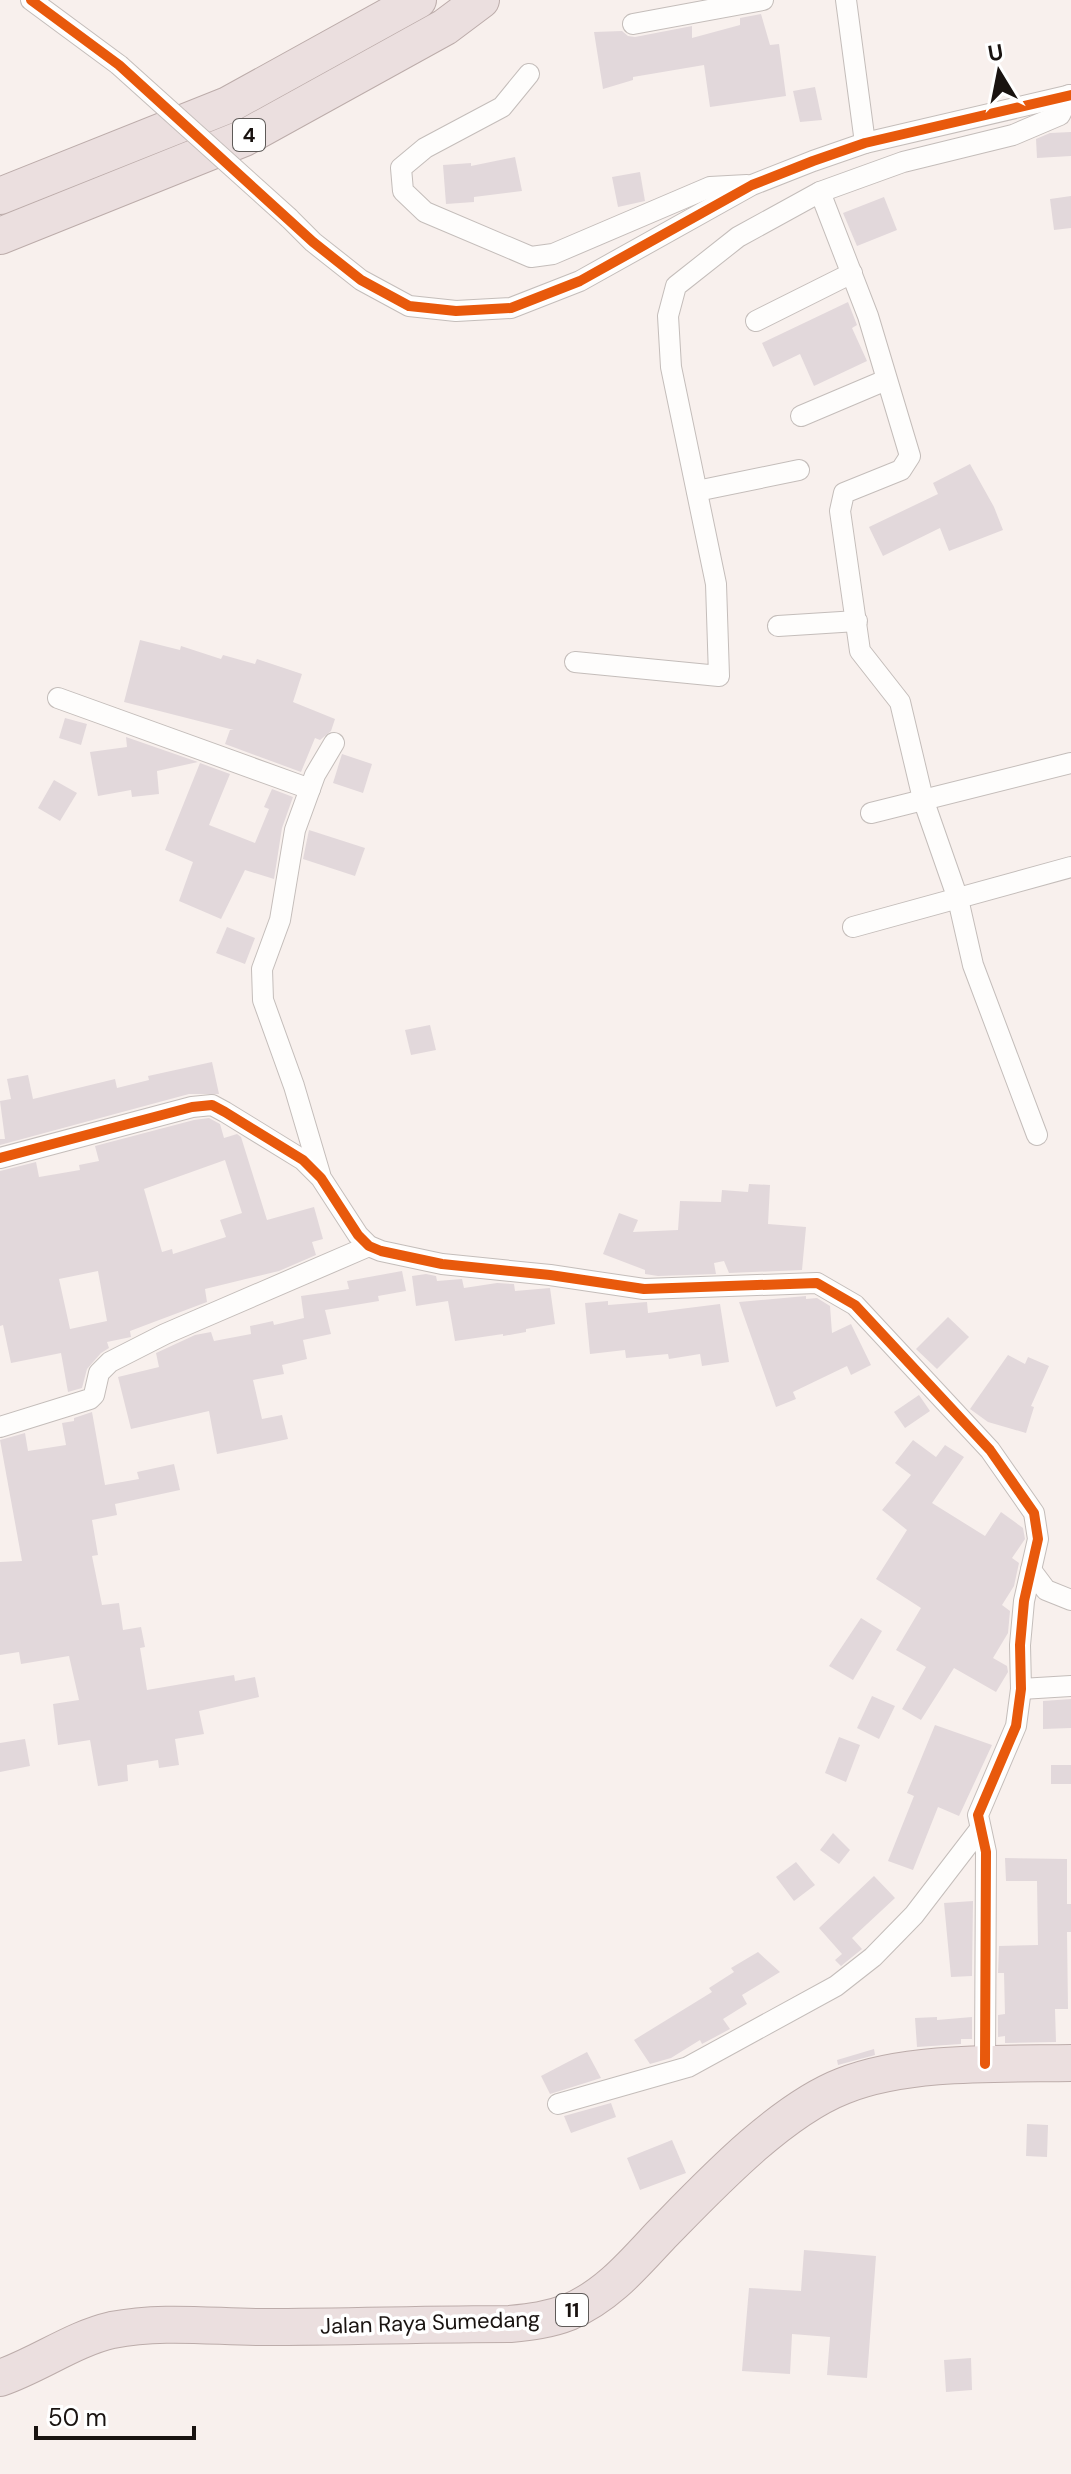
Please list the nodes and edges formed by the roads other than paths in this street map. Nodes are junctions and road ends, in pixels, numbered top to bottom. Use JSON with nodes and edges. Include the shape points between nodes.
{"nodes":[{"id":1,"x":31,"y":0,"type":"edge"},
{"id":2,"x":418,"y":0,"type":"edge"},
{"id":3,"x":481,"y":0,"type":"edge"},
{"id":4,"x":763,"y":0,"type":"edge"},
{"id":5,"x":846,"y":0,"type":"edge"},
{"id":6,"x":633,"y":24,"type":"dead end"},
{"id":7,"x":529,"y":74,"type":"dead end"},
{"id":8,"x":1070,"y":95,"type":"edge"},
{"id":9,"x":865,"y":143,"type":"junction"},
{"id":10,"x":752,"y":185,"type":"junction"},
{"id":11,"x":820,"y":192,"type":"junction"},
{"id":12,"x":0,"y":196,"type":"edge"},
{"id":13,"x":0,"y":236,"type":"edge"},
{"id":14,"x":852,"y":273,"type":"junction"},
{"id":15,"x":756,"y":321,"type":"dead end"},
{"id":16,"x":886,"y":380,"type":"junction"},
{"id":17,"x":801,"y":416,"type":"dead end"},
{"id":18,"x":799,"y":470,"type":"dead end"},
{"id":19,"x":697,"y":491,"type":"junction"},
{"id":20,"x":857,"y":621,"type":"junction"},
{"id":21,"x":778,"y":626,"type":"dead end"},
{"id":22,"x":575,"y":662,"type":"dead end"},
{"id":23,"x":58,"y":698,"type":"dead end"},
{"id":24,"x":334,"y":743,"type":"dead end"},
{"id":25,"x":1071,"y":763,"type":"edge"},
{"id":26,"x":310,"y":789,"type":"junction"},
{"id":27,"x":923,"y":799,"type":"junction"},
{"id":28,"x":871,"y":813,"type":"dead end"},
{"id":29,"x":1071,"y":867,"type":"edge"},
{"id":30,"x":958,"y":899,"type":"junction"},
{"id":31,"x":853,"y":927,"type":"dead end"},
{"id":32,"x":1037,"y":1135,"type":"dead end"},
{"id":33,"x":0,"y":1158,"type":"edge"},
{"id":34,"x":321,"y":1178,"type":"junction"},
{"id":35,"x":369,"y":1246,"type":"junction"},
{"id":36,"x":0,"y":1427,"type":"edge"},
{"id":37,"x":1031,"y":1570,"type":"junction"},
{"id":38,"x":1071,"y":1600,"type":"edge"},
{"id":39,"x":1071,"y":1686,"type":"edge"},
{"id":40,"x":1021,"y":1689,"type":"junction"},
{"id":41,"x":980,"y":1829,"type":"junction"},
{"id":42,"x":1071,"y":2063,"type":"edge"},
{"id":43,"x":985,"y":2064,"type":"junction"},
{"id":44,"x":558,"y":2104,"type":"dead end"},
{"id":45,"x":0,"y":2378,"type":"edge"}],
"edges":[{"from":1,"to":10,"type":"street","bridge":true,"via":[[119,65],[313,242],[361,280],[409,306],[456,311],[511,308],[580,281]]},
{"from":2,"to":12,"type":"highway","number":"4","via":[[228,105]]},
{"from":3,"to":13,"type":"highway","number":"4","via":[[445,27],[244,138]]},
{"from":4,"to":6,"type":"street"},
{"from":5,"to":9,"type":"street"},
{"from":7,"to":10,"type":"street","via":[[502,107],[425,148],[401,168],[403,191],[425,212],[531,257],[553,254],[710,187]]},
{"from":8,"to":9,"type":"street"},
{"from":8,"to":11,"type":"street","via":[[1060,115],[1013,135],[903,162]]},
{"from":9,"to":10,"type":"street"},
{"from":11,"to":14,"type":"street"},
{"from":11,"to":19,"type":"street","via":[[738,237],[676,286],[668,316],[671,367]]},
{"from":14,"to":15,"type":"street"},
{"from":14,"to":16,"type":"street"},
{"from":16,"to":17,"type":"street"},
{"from":16,"to":20,"type":"street","via":[[910,456],[901,470],[844,493],[840,511]]},
{"from":18,"to":19,"type":"street"},
{"from":19,"to":22,"type":"street","via":[[716,584],[719,676]]},
{"from":20,"to":21,"type":"street"},
{"from":20,"to":27,"type":"street","via":[[860,651],[900,702]]},
{"from":23,"to":26,"type":"street"},
{"from":24,"to":26,"type":"street"},
{"from":25,"to":27,"type":"street"},
{"from":26,"to":34,"type":"street","via":[[295,830],[280,920],[262,969],[263,1000]]},
{"from":27,"to":28,"type":"street"},
{"from":27,"to":30,"type":"street"},
{"from":29,"to":30,"type":"street"},
{"from":30,"to":31,"type":"street"},
{"from":30,"to":32,"type":"street","via":[[973,965]]},
{"from":33,"to":34,"type":"street","via":[[212,1105],[303,1160]]},
{"from":34,"to":35,"type":"street"},
{"from":35,"to":36,"type":"street","via":[[110,1362],[99,1373],[90,1399]]},
{"from":35,"to":37,"type":"street","via":[[442,1264],[644,1289],[817,1283],[855,1305],[990,1450],[1034,1513],[1038,1539]]},
{"from":37,"to":38,"type":"street","via":[[1046,1590]]},
{"from":37,"to":40,"type":"street","via":[[1024,1601]]},
{"from":39,"to":40,"type":"street"},
{"from":40,"to":41,"type":"street","via":[[1016,1726],[980,1807]]},
{"from":41,"to":43,"type":"street","via":[[986,1852]]},
{"from":41,"to":44,"type":"street","via":[[914,1915],[836,1986],[688,2067]]},
{"from":42,"to":43,"type":"highway","name":"Jalan Raya Sumedang","number":"11"},
{"from":43,"to":45,"type":"highway","name":"Jalan Raya Sumedang","number":"11","via":[[872,2078],[817,2098],[774,2128],[694,2201],[612,2286],[570,2312],[542,2321],[154,2324],[90,2337]]}]}
